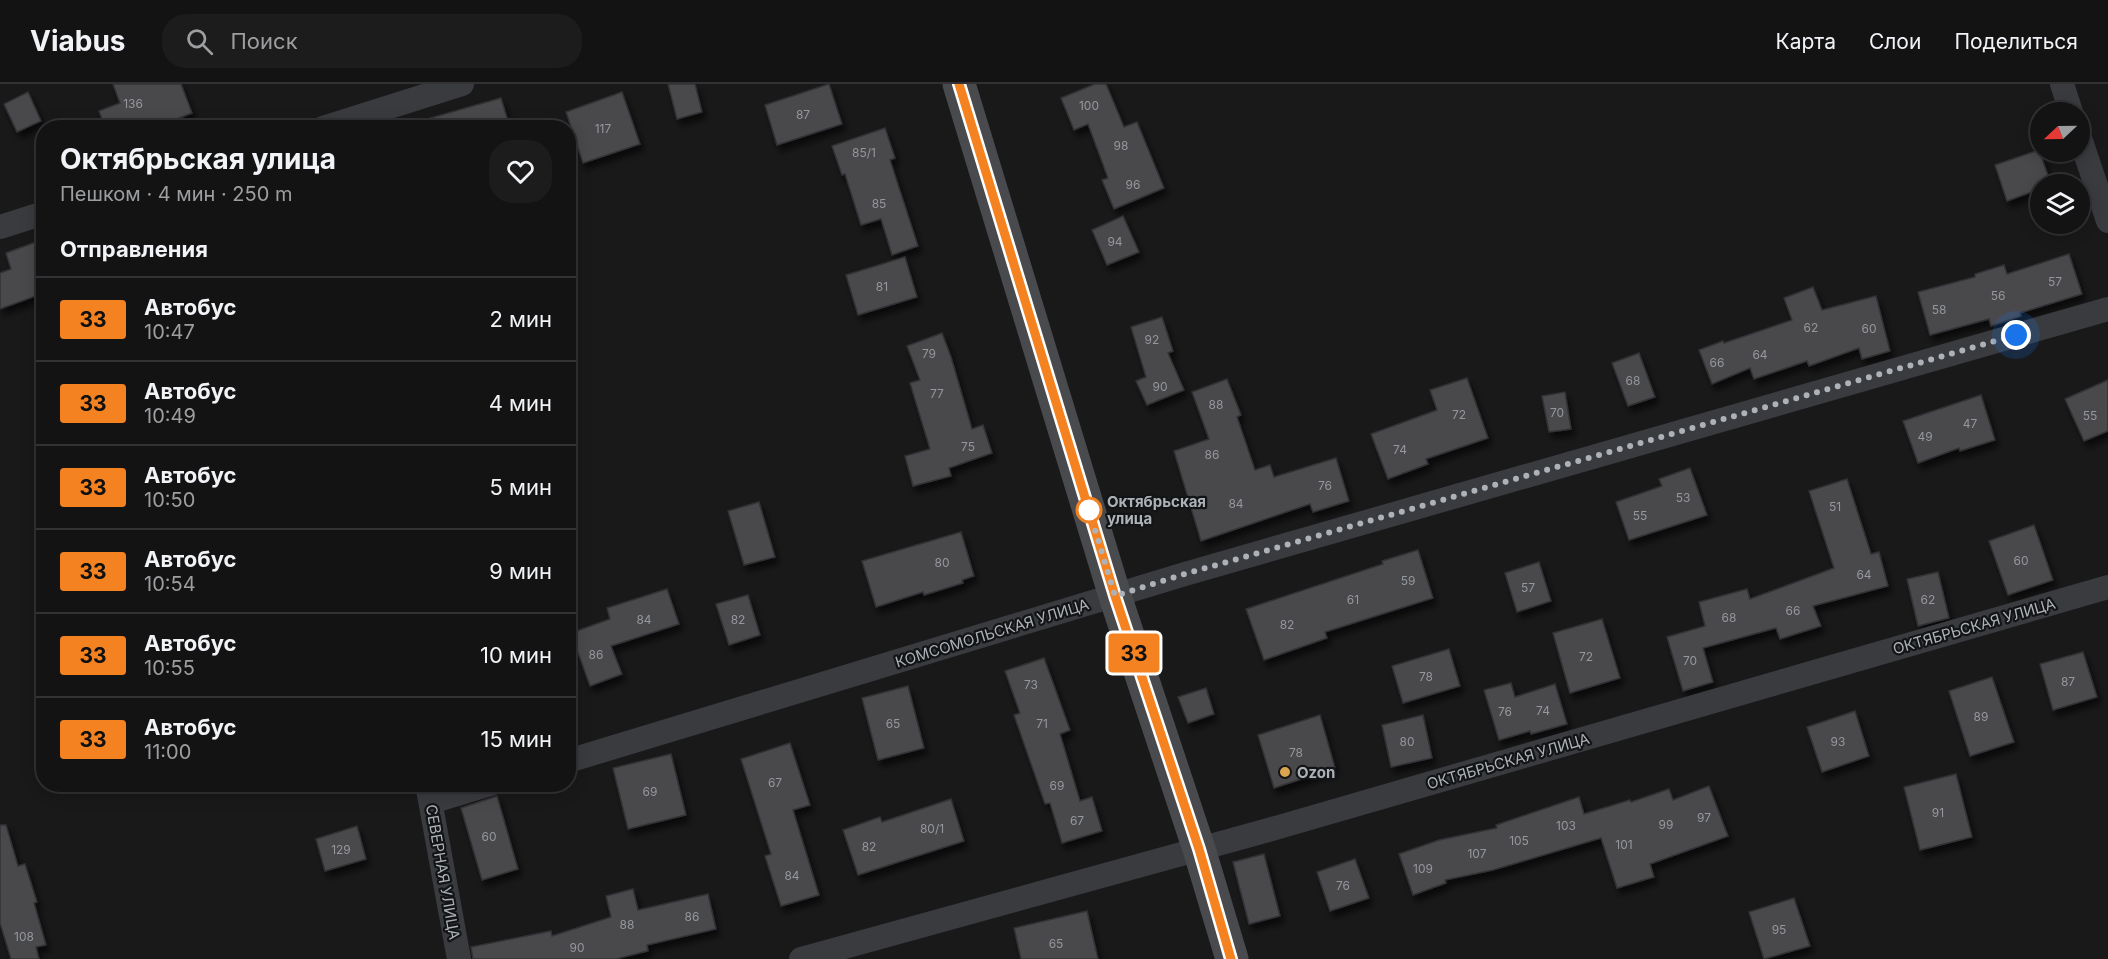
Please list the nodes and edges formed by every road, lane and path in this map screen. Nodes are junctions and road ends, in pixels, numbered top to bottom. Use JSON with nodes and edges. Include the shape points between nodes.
{"nodes":[{"id":1,"x":462,"y":84,"type":"edge"},
{"id":2,"x":959,"y":84,"type":"edge"},
{"id":3,"x":2062,"y":84,"type":"edge"},
{"id":4,"x":2068,"y":102,"type":"edge"},
{"id":5,"x":348,"y":120,"type":"edge"},
{"id":6,"x":2088,"y":162,"type":"edge"},
{"id":7,"x":36,"y":216,"type":"edge"},
{"id":8,"x":2108,"y":221,"type":"edge"},
{"id":9,"x":0,"y":227,"type":"edge"},
{"id":10,"x":2108,"y":309,"type":"edge"},
{"id":11,"x":2108,"y":587,"type":"edge"},
{"id":12,"x":1115,"y":596,"type":"junction"},
{"id":13,"x":576,"y":759,"type":"edge"},
{"id":14,"x":429,"y":793,"type":"edge"},
{"id":15,"x":1199,"y":849,"type":"junction"},
{"id":16,"x":459,"y":959,"type":"edge"},
{"id":17,"x":801,"y":959,"type":"edge"},
{"id":18,"x":1232,"y":959,"type":"edge"}],
"edges":[{"from":1,"to":5,"type":"street"},
{"from":2,"to":12,"type":"main road"},
{"from":3,"to":4,"type":"street"},
{"from":6,"to":8,"type":"street"},
{"from":7,"to":9,"type":"street"},
{"from":10,"to":12,"type":"street","name":"КОМСОМОЛЬСКАЯ УЛИЦА"},
{"from":11,"to":15,"type":"street","name":"ОКТЯБРЬСКАЯ УЛИЦА"},
{"from":12,"to":13,"type":"street","name":"КОМСОМОЛЬСКАЯ УЛИЦА"},
{"from":12,"to":15,"type":"main road"},
{"from":14,"to":16,"type":"street","name":"СЕВЕРНАЯ УЛИЦА"},
{"from":15,"to":17,"type":"street","name":"ОКТЯБРЬСКАЯ УЛИЦА"},
{"from":15,"to":18,"type":"main road"}]}
